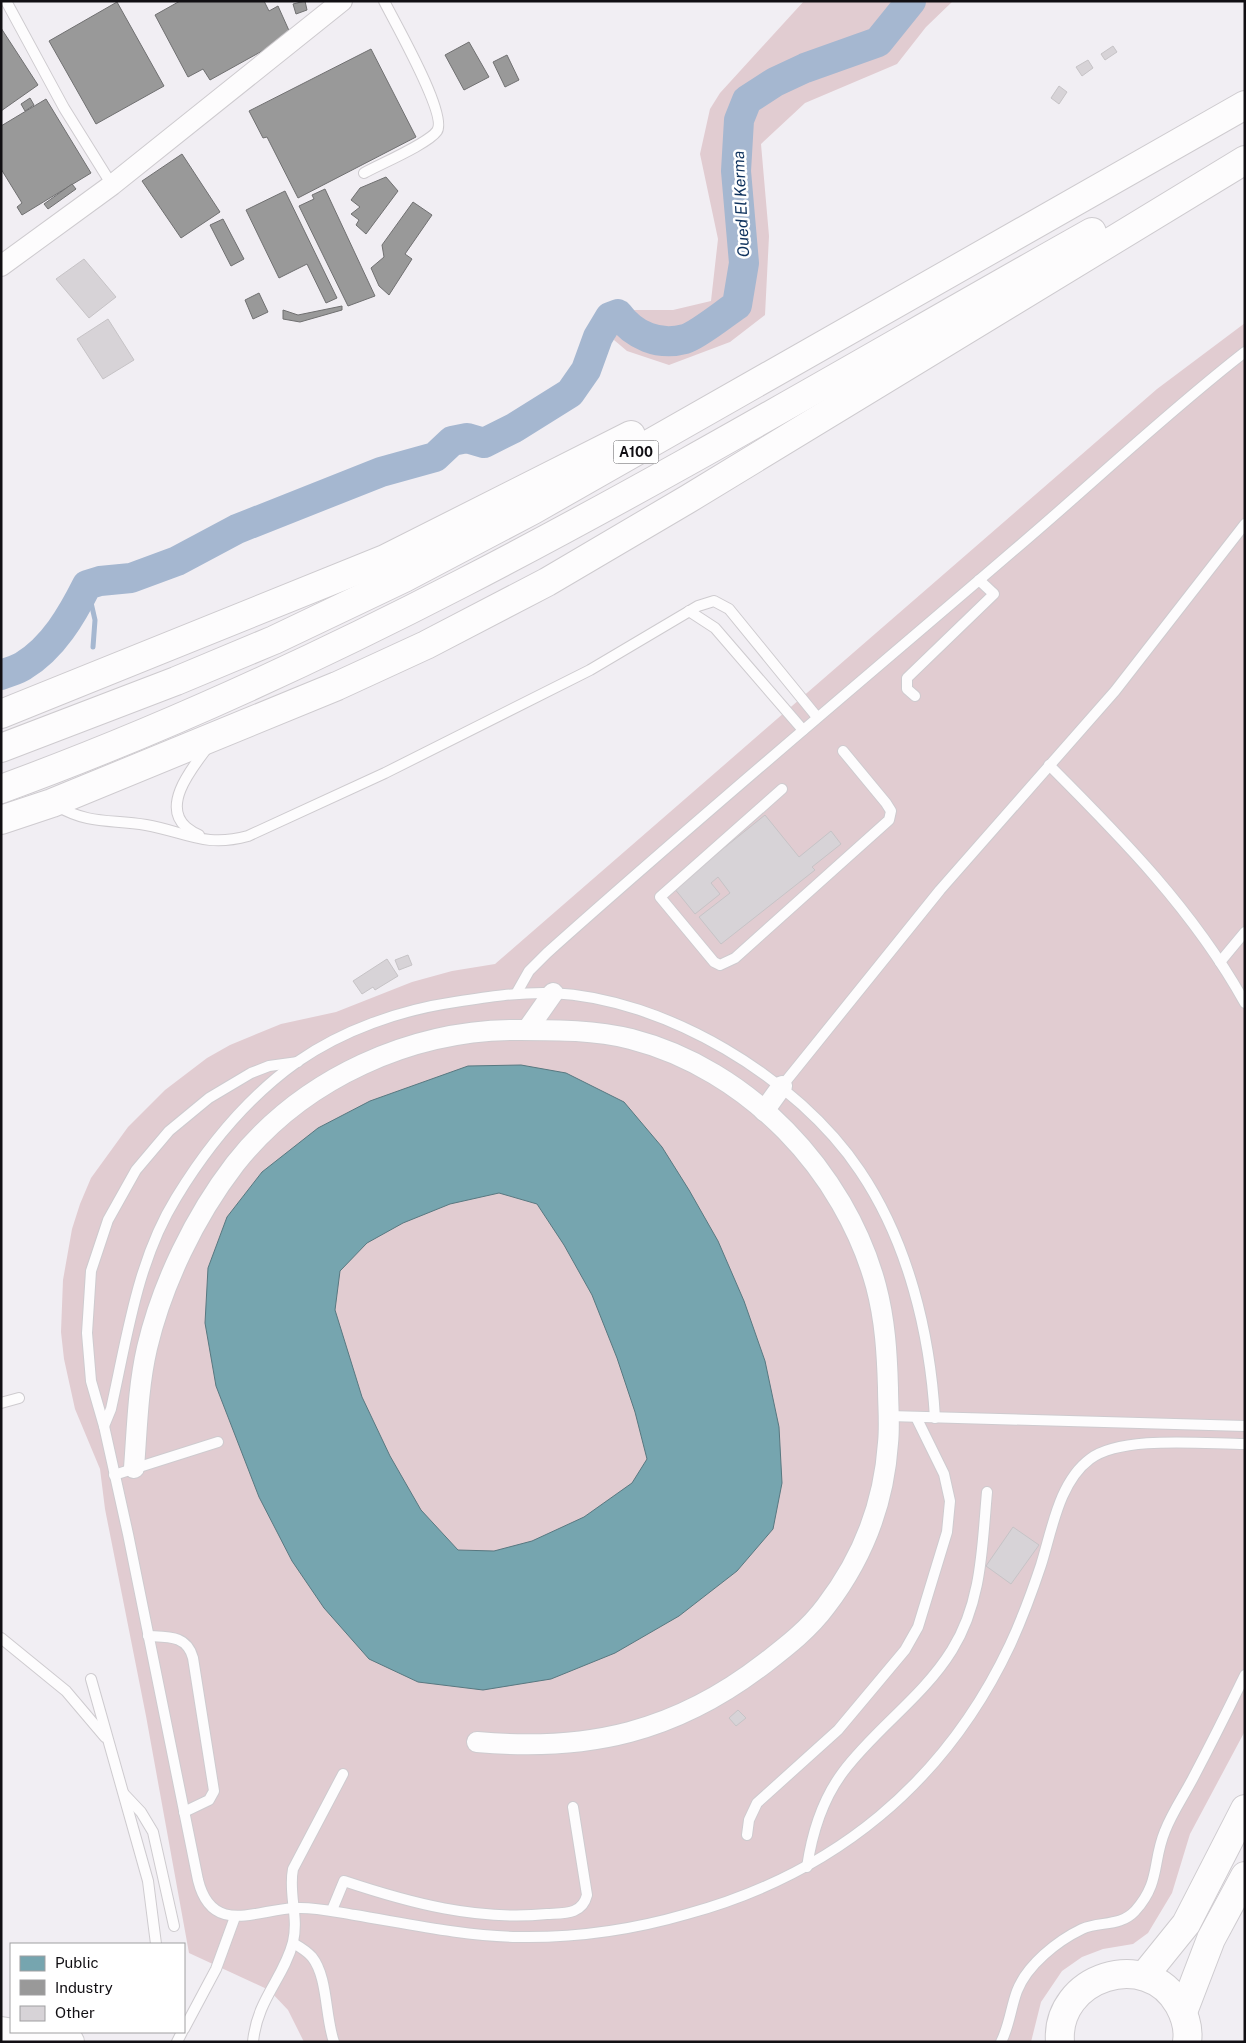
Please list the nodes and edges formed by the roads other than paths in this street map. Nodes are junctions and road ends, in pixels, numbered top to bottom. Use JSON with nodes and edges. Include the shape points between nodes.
{"nodes":[{"id":1,"x":6,"y":1,"type":"edge"},
{"id":2,"x":342,"y":1,"type":"edge"},
{"id":3,"x":384,"y":1,"type":"edge"},
{"id":4,"x":1245,"y":105,"type":"edge"},
{"id":5,"x":1245,"y":146,"type":"edge"},
{"id":6,"x":1245,"y":160,"type":"edge"},
{"id":7,"x":364,"y":173,"type":"dead end"},
{"id":8,"x":112,"y":185,"type":"junction"},
{"id":9,"x":1,"y":266,"type":"edge"},
{"id":10,"x":1245,"y":352,"type":"edge"},
{"id":11,"x":794,"y":360,"type":"junction"},
{"id":12,"x":1245,"y":524,"type":"edge"},
{"id":13,"x":979,"y":580,"type":"junction"},
{"id":14,"x":689,"y":611,"type":"junction"},
{"id":15,"x":914,"y":696,"type":"dead end"},
{"id":16,"x":1,"y":714,"type":"edge"},
{"id":17,"x":818,"y":717,"type":"junction"},
{"id":18,"x":802,"y":730,"type":"junction"},
{"id":19,"x":216,"y":736,"type":"junction"},
{"id":20,"x":1,"y":748,"type":"edge"},
{"id":21,"x":842,"y":751,"type":"dead end"},
{"id":22,"x":1049,"y":765,"type":"junction"},
{"id":23,"x":1,"y":789,"type":"edge"},
{"id":24,"x":782,"y":789,"type":"dead end"},
{"id":25,"x":52,"y":803,"type":"junction"},
{"id":26,"x":1,"y":820,"type":"edge"},
{"id":27,"x":1,"y":827,"type":"edge"},
{"id":28,"x":224,"y":841,"type":"junction"},
{"id":29,"x":1245,"y":932,"type":"edge"},
{"id":30,"x":1220,"y":962,"type":"junction"},
{"id":31,"x":553,"y":993,"type":"junction"},
{"id":32,"x":516,"y":994,"type":"junction"},
{"id":33,"x":1245,"y":1003,"type":"edge"},
{"id":34,"x":527,"y":1030,"type":"junction"},
{"id":35,"x":298,"y":1062,"type":"junction"},
{"id":36,"x":782,"y":1086,"type":"junction"},
{"id":37,"x":764,"y":1111,"type":"junction"},
{"id":38,"x":18,"y":1398,"type":"dead end"},
{"id":39,"x":1,"y":1403,"type":"edge"},
{"id":40,"x":889,"y":1416,"type":"junction"},
{"id":41,"x":916,"y":1417,"type":"junction"},
{"id":42,"x":935,"y":1418,"type":"junction"},
{"id":43,"x":104,"y":1426,"type":"junction"},
{"id":44,"x":1245,"y":1426,"type":"edge"},
{"id":45,"x":218,"y":1442,"type":"dead end"},
{"id":46,"x":1245,"y":1444,"type":"edge"},
{"id":47,"x":134,"y":1468,"type":"junction"},
{"id":48,"x":114,"y":1475,"type":"junction"},
{"id":49,"x":987,"y":1492,"type":"dead end"},
{"id":50,"x":148,"y":1636,"type":"junction"},
{"id":51,"x":1,"y":1638,"type":"edge"},
{"id":52,"x":1245,"y":1675,"type":"edge"},
{"id":53,"x":92,"y":1679,"type":"dead end"},
{"id":54,"x":108,"y":1742,"type":"junction"},
{"id":55,"x":476,"y":1742,"type":"dead end"},
{"id":56,"x":343,"y":1774,"type":"dead end"},
{"id":57,"x":123,"y":1794,"type":"junction"},
{"id":58,"x":572,"y":1807,"type":"dead end"},
{"id":59,"x":1245,"y":1809,"type":"edge"},
{"id":60,"x":184,"y":1812,"type":"junction"},
{"id":61,"x":747,"y":1835,"type":"dead end"},
{"id":62,"x":807,"y":1867,"type":"junction"},
{"id":63,"x":1245,"y":1876,"type":"edge"},
{"id":64,"x":295,"y":1908,"type":"junction"},
{"id":65,"x":332,"y":1910,"type":"junction"},
{"id":66,"x":235,"y":1917,"type":"junction"},
{"id":67,"x":174,"y":1926,"type":"dead end"},
{"id":68,"x":156,"y":1943,"type":"edge"},
{"id":69,"x":293,"y":1943,"type":"junction"},
{"id":70,"x":1144,"y":1976,"type":"junction"},
{"id":71,"x":1183,"y":2012,"type":"junction"},
{"id":72,"x":185,"y":2026,"type":"edge"},
{"id":73,"x":14,"y":2033,"type":"edge"},
{"id":74,"x":70,"y":2042,"type":"edge"},
{"id":75,"x":253,"y":2042,"type":"edge"},
{"id":76,"x":334,"y":2042,"type":"edge"},
{"id":77,"x":1001,"y":2042,"type":"edge"},
{"id":78,"x":1060,"y":2042,"type":"edge"},
{"id":79,"x":1187,"y":2042,"type":"edge"}],
"edges":[{"from":1,"to":8,"type":"lane","via":[[64,108]]},
{"from":2,"to":8,"type":"street"},
{"from":3,"to":7,"type":"lane","via":[[430,92],[440,125],[430,138]]},
{"from":4,"to":11,"type":"main road","number":"A100"},
{"from":5,"to":23,"type":"main road","number":"A100","via":[[582,521],[396,618],[238,694],[73,763]]},
{"from":6,"to":19,"type":"main road","via":[[546,582],[426,645]]},
{"from":8,"to":9,"type":"street"},
{"from":10,"to":13,"type":"lane","via":[[1154,425]]},
{"from":11,"to":16,"type":"main road","via":[[574,463],[386,559]]},
{"from":11,"to":20,"type":"main road","number":"A100","via":[[533,510],[404,578],[274,640]]},
{"from":12,"to":22,"type":"lane","via":[[1115,691]]},
{"from":13,"to":15,"type":"lane","via":[[994,594],[907,678],[907,689]]},
{"from":13,"to":17,"type":"lane"},
{"from":14,"to":17,"type":"lane","via":[[714,601],[728,609]]},
{"from":14,"to":18,"type":"lane","via":[[715,628]]},
{"from":14,"to":28,"type":"lane","via":[[590,670],[385,773],[248,836]]},
{"from":17,"to":18,"type":"lane"},
{"from":18,"to":32,"type":"lane","via":[[547,953],[529,971]]},
{"from":19,"to":25,"type":"main road"},
{"from":19,"to":28,"type":"lane","via":[[190,770],[177,810],[181,822],[194,834]]},
{"from":21,"to":24,"type":"lane","via":[[886,803],[891,811],[889,820],[735,958],[720,965],[708,956],[660,898]]},
{"from":22,"to":30,"type":"lane","via":[[1150,869],[1180,904]]},
{"from":22,"to":36,"type":"lane","via":[[940,890]]},
{"from":25,"to":26,"type":"main road"},
{"from":25,"to":27,"type":"main road","via":[[26,818]]},
{"from":25,"to":28,"type":"lane","via":[[95,821],[144,825],[201,840]]},
{"from":29,"to":30,"type":"lane"},
{"from":30,"to":33,"type":"lane"},
{"from":31,"to":32,"type":"lane"},
{"from":31,"to":34,"type":"street"},
{"from":31,"to":36,"type":"lane","via":[[599,1000],[655,1017],[721,1047]]},
{"from":32,"to":35,"type":"lane","via":[[437,1004],[406,1012],[332,1041]]},
{"from":34,"to":37,"type":"street","via":[[607,1034],[654,1046],[708,1070]]},
{"from":34,"to":47,"type":"street","via":[[450,1036],[422,1042],[369,1061],[311,1094],[253,1144],[234,1166],[206,1209],[168,1286],[147,1350]]},
{"from":35,"to":43,"type":"lane","via":[[236,1117],[215,1142],[158,1229],[143,1270],[111,1409]]},
{"from":35,"to":43,"type":"lane","via":[[269,1066],[251,1073],[209,1098],[169,1131],[136,1170],[108,1220],[91,1271],[87,1333],[91,1381]]},
{"from":36,"to":37,"type":"street"},
{"from":36,"to":42,"type":"lane","via":[[810,1110],[844,1148],[887,1217],[902,1255],[922,1326]]},
{"from":37,"to":40,"type":"street","via":[[800,1147],[831,1187],[867,1256],[886,1336]]},
{"from":38,"to":39,"type":"lane"},
{"from":40,"to":41,"type":"lane"},
{"from":40,"to":55,"type":"street","via":[[882,1489],[864,1543],[836,1593],[800,1636],[732,1689],[695,1708],[641,1729],[559,1744]]},
{"from":41,"to":42,"type":"lane"},
{"from":41,"to":61,"type":"lane","via":[[944,1474],[950,1500],[946,1532],[918,1627],[905,1650],[838,1730],[757,1803]]},
{"from":42,"to":44,"type":"lane"},
{"from":43,"to":48,"type":"lane"},
{"from":45,"to":47,"type":"lane"},
{"from":46,"to":62,"type":"lane","via":[[1121,1445],[1099,1453],[1082,1465],[1069,1482],[1015,1634],[969,1716],[947,1748],[906,1794],[859,1833]]},
{"from":47,"to":48,"type":"lane"},
{"from":48,"to":50,"type":"lane"},
{"from":49,"to":62,"type":"lane","via":[[979,1580],[962,1632],[929,1681],[862,1750],[839,1779],[820,1815]]},
{"from":50,"to":60,"type":"lane"},
{"from":50,"to":60,"type":"lane","via":[[180,1639],[191,1650],[214,1791],[209,1800]]},
{"from":51,"to":54,"type":"lane","via":[[66,1691]]},
{"from":52,"to":77,"type":"lane","via":[[1165,1831],[1156,1876],[1148,1892],[1129,1916],[1077,1932],[1037,1962],[1021,1984]]},
{"from":53,"to":54,"type":"lane"},
{"from":54,"to":57,"type":"lane"},
{"from":56,"to":64,"type":"lane","via":[[294,1869],[291,1884]]},
{"from":57,"to":67,"type":"lane","via":[[141,1812],[153,1832]]},
{"from":57,"to":68,"type":"lane","via":[[148,1881]]},
{"from":58,"to":65,"type":"lane","via":[[587,1895],[583,1905],[574,1912],[487,1915],[423,1904],[344,1881]]},
{"from":59,"to":70,"type":"main road","via":[[1186,1924]]},
{"from":60,"to":66,"type":"lane","via":[[200,1889],[210,1905]]},
{"from":62,"to":65,"type":"lane","via":[[720,1905],[653,1924],[580,1936],[484,1935]]},
{"from":63,"to":71,"type":"main road","via":[[1208,1946]]},
{"from":64,"to":65,"type":"lane"},
{"from":64,"to":66,"type":"lane"},
{"from":64,"to":69,"type":"lane"},
{"from":66,"to":72,"type":"lane","via":[[216,1968]]},
{"from":69,"to":75,"type":"lane","via":[[257,2015]]},
{"from":69,"to":76,"type":"lane","via":[[306,1951],[317,1964]]},
{"from":70,"to":71,"type":"main road","via":[[1168,1990]]},
{"from":70,"to":78,"type":"main road","via":[[1118,1973],[1105,1976],[1082,1989],[1066,2010]]},
{"from":71,"to":79,"type":"main road"},
{"from":73,"to":74,"type":"main road"}]}
